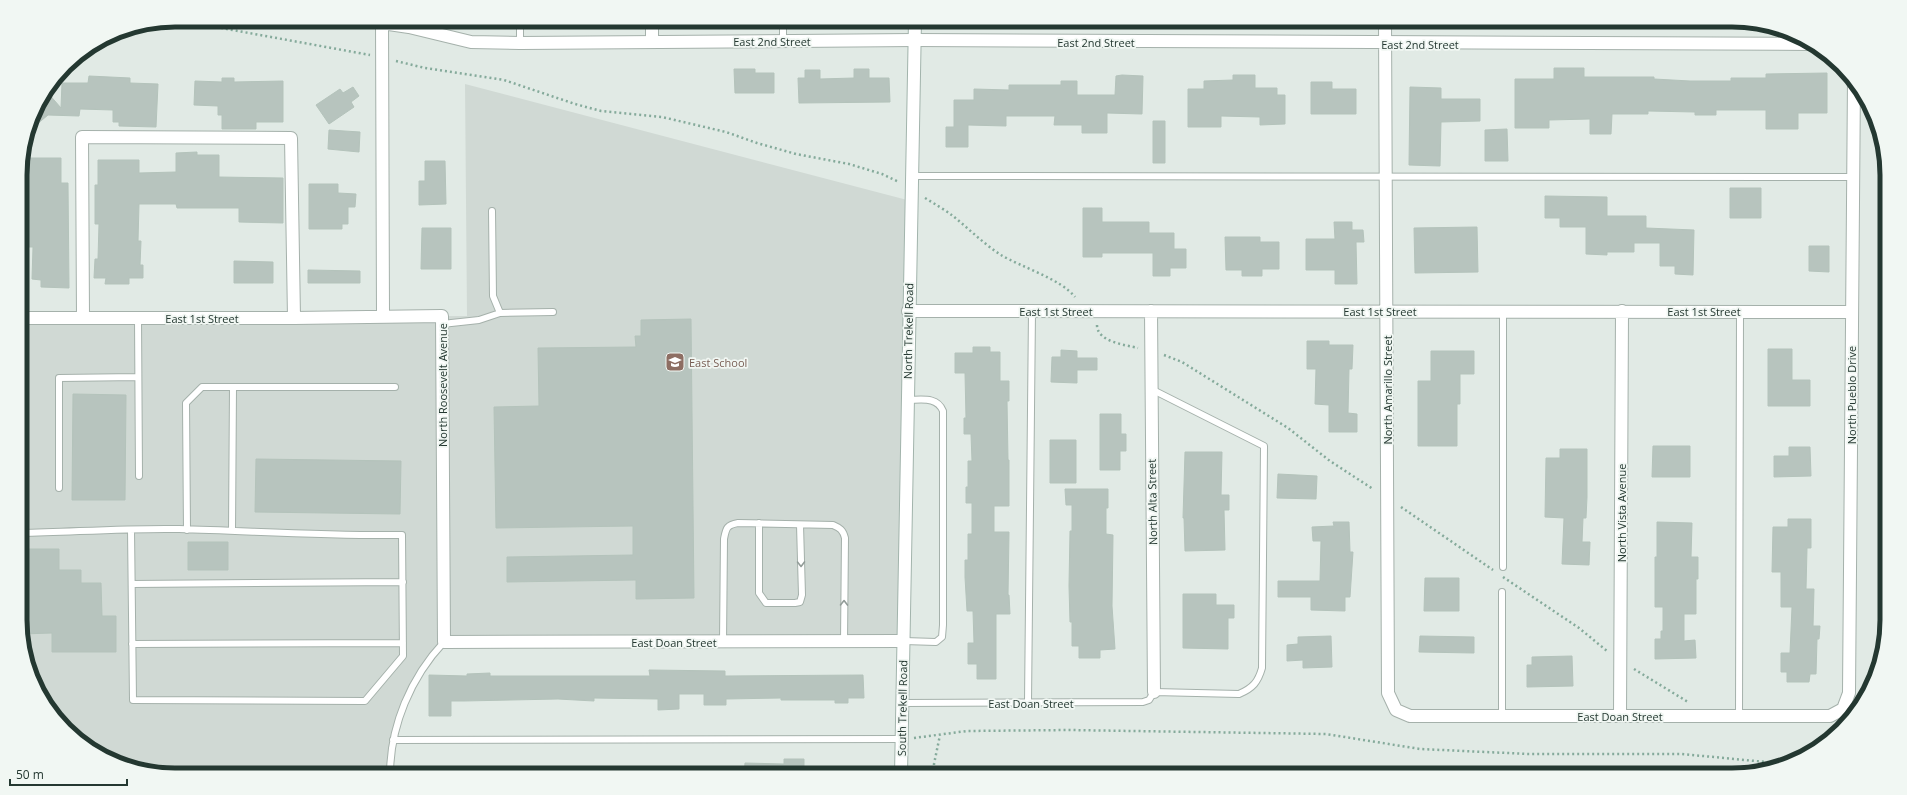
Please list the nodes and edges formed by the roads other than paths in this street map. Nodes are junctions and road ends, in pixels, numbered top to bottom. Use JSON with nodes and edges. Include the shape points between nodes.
{"nodes":[{"id":1,"x":382,"y":27,"type":"edge"},
{"id":2,"x":409,"y":27,"type":"edge"},
{"id":3,"x":520,"y":27,"type":"edge"},
{"id":4,"x":652,"y":27,"type":"edge"},
{"id":5,"x":783,"y":27,"type":"edge"},
{"id":6,"x":915,"y":27,"type":"edge"},
{"id":7,"x":1385,"y":27,"type":"edge"},
{"id":8,"x":915,"y":40,"type":"junction"},
{"id":9,"x":783,"y":41,"type":"junction"},
{"id":10,"x":652,"y":42,"type":"junction"},
{"id":11,"x":520,"y":43,"type":"junction"},
{"id":12,"x":1385,"y":44,"type":"junction"},
{"id":13,"x":1801,"y":44,"type":"edge"},
{"id":14,"x":1854,"y":92,"type":"edge"},
{"id":15,"x":1386,"y":175,"type":"junction"},
{"id":16,"x":1853,"y":177,"type":"junction"},
{"id":17,"x":911,"y":183,"type":"junction"},
{"id":18,"x":492,"y":211,"type":"dead end"},
{"id":19,"x":908,"y":311,"type":"junction"},
{"id":20,"x":1032,"y":311,"type":"junction"},
{"id":21,"x":1150,"y":311,"type":"junction"},
{"id":22,"x":1387,"y":311,"type":"junction"},
{"id":23,"x":1503,"y":311,"type":"junction"},
{"id":24,"x":1622,"y":311,"type":"junction"},
{"id":25,"x":1740,"y":311,"type":"junction"},
{"id":26,"x":553,"y":312,"type":"dead end"},
{"id":27,"x":1852,"y":312,"type":"junction"},
{"id":28,"x":500,"y":313,"type":"junction"},
{"id":29,"x":382,"y":316,"type":"junction"},
{"id":30,"x":83,"y":317,"type":"junction"},
{"id":31,"x":27,"y":318,"type":"edge"},
{"id":32,"x":138,"y":318,"type":"junction"},
{"id":33,"x":294,"y":318,"type":"junction"},
{"id":34,"x":442,"y":324,"type":"junction"},
{"id":35,"x":138,"y":377,"type":"junction"},
{"id":36,"x":233,"y":387,"type":"junction"},
{"id":37,"x":396,"y":387,"type":"dead end"},
{"id":38,"x":1151,"y":389,"type":"junction"},
{"id":39,"x":907,"y":400,"type":"junction"},
{"id":40,"x":139,"y":476,"type":"dead end"},
{"id":41,"x":59,"y":488,"type":"dead end"},
{"id":42,"x":759,"y":523,"type":"junction"},
{"id":43,"x":800,"y":525,"type":"junction"},
{"id":44,"x":131,"y":530,"type":"junction"},
{"id":45,"x":187,"y":530,"type":"junction"},
{"id":46,"x":232,"y":531,"type":"junction"},
{"id":47,"x":27,"y":534,"type":"edge"},
{"id":48,"x":1504,"y":567,"type":"dead end"},
{"id":49,"x":403,"y":582,"type":"junction"},
{"id":50,"x":132,"y":584,"type":"junction"},
{"id":51,"x":1502,"y":592,"type":"dead end"},
{"id":52,"x":904,"y":641,"type":"junction"},
{"id":53,"x":444,"y":642,"type":"junction"},
{"id":54,"x":723,"y":642,"type":"junction"},
{"id":55,"x":844,"y":642,"type":"junction"},
{"id":56,"x":403,"y":643,"type":"junction"},
{"id":57,"x":132,"y":644,"type":"junction"},
{"id":58,"x":1154,"y":692,"type":"junction"},
{"id":59,"x":902,"y":703,"type":"junction"},
{"id":60,"x":1028,"y":703,"type":"junction"},
{"id":61,"x":1843,"y":709,"type":"joint"},
{"id":62,"x":1396,"y":710,"type":"joint"},
{"id":63,"x":1502,"y":716,"type":"junction"},
{"id":64,"x":1620,"y":716,"type":"junction"},
{"id":65,"x":1739,"y":716,"type":"junction"},
{"id":66,"x":902,"y":739,"type":"junction"},
{"id":67,"x":394,"y":740,"type":"junction"},
{"id":68,"x":390,"y":768,"type":"edge"},
{"id":69,"x":901,"y":768,"type":"edge"}],
"edges":[{"from":1,"to":29,"type":"street"},
{"from":2,"to":11,"type":"street","name":"East 2nd Street","via":[[471,42]]},
{"from":3,"to":11,"type":"lane"},
{"from":4,"to":10,"type":"street"},
{"from":5,"to":9,"type":"lane"},
{"from":6,"to":8,"type":"street","name":"North Trekell Road"},
{"from":7,"to":12,"type":"street","name":"North Amarillo Street"},
{"from":8,"to":9,"type":"street","name":"East 2nd Street"},
{"from":8,"to":12,"type":"street","name":"East 2nd Street"},
{"from":8,"to":17,"type":"street","name":"North Trekell Road"},
{"from":9,"to":10,"type":"street","name":"East 2nd Street"},
{"from":10,"to":11,"type":"street","name":"East 2nd Street"},
{"from":12,"to":13,"type":"street","name":"East 2nd Street"},
{"from":12,"to":15,"type":"street","name":"North Amarillo Street"},
{"from":14,"to":16,"type":"street","name":"North Pueblo Drive"},
{"from":15,"to":16,"type":"lane"},
{"from":15,"to":17,"type":"lane"},
{"from":15,"to":22,"type":"street","name":"North Amarillo Street"},
{"from":16,"to":27,"type":"street","name":"North Pueblo Drive"},
{"from":17,"to":19,"type":"street","name":"North Trekell Road"},
{"from":18,"to":28,"type":"lane","via":[[493,296]]},
{"from":19,"to":20,"type":"street","name":"East 1st Street"},
{"from":19,"to":39,"type":"street","name":"North Trekell Road"},
{"from":20,"to":21,"type":"street","name":"East 1st Street"},
{"from":20,"to":60,"type":"lane"},
{"from":21,"to":22,"type":"street","name":"East 1st Street"},
{"from":21,"to":38,"type":"street","name":"North Alta Street"},
{"from":22,"to":23,"type":"street","name":"East 1st Street"},
{"from":22,"to":62,"type":"street","name":"North Amarillo Street","via":[[1388,693]]},
{"from":23,"to":24,"type":"street","name":"East 1st Street"},
{"from":23,"to":48,"type":"lane"},
{"from":24,"to":25,"type":"street","name":"East 1st Street"},
{"from":24,"to":64,"type":"street","name":"North Vista Avenue"},
{"from":25,"to":27,"type":"street","name":"East 1st Street"},
{"from":25,"to":65,"type":"lane"},
{"from":26,"to":28,"type":"lane"},
{"from":27,"to":61,"type":"street","name":"North Pueblo Drive","via":[[1848,693]]},
{"from":28,"to":34,"type":"lane","via":[[479,320]]},
{"from":29,"to":33,"type":"street","name":"East 1st Street"},
{"from":29,"to":34,"type":"street","name":"North Roosevelt Avenue","via":[[442,316]]},
{"from":30,"to":31,"type":"street","name":"East 1st Street"},
{"from":30,"to":32,"type":"street","name":"East 1st Street"},
{"from":30,"to":33,"type":"street","via":[[82,137],[291,138]]},
{"from":32,"to":33,"type":"street","name":"East 1st Street"},
{"from":32,"to":35,"type":"lane"},
{"from":34,"to":53,"type":"street","name":"North Roosevelt Avenue"},
{"from":35,"to":40,"type":"lane"},
{"from":35,"to":41,"type":"lane","via":[[59,378]]},
{"from":36,"to":37,"type":"lane"},
{"from":36,"to":45,"type":"lane","via":[[202,387],[186,403]]},
{"from":36,"to":46,"type":"lane"},
{"from":38,"to":58,"type":"street","name":"North Alta Street"},
{"from":38,"to":58,"type":"lane","via":[[1264,446],[1262,668],[1258,680],[1250,690],[1239,694]]},
{"from":39,"to":52,"type":"street","name":"North Trekell Road"},
{"from":39,"to":52,"type":"lane","via":[[934,401],[941,404],[943,411],[943,625],[942,637],[936,642]]},
{"from":42,"to":43,"type":"lane"},
{"from":43,"to":42,"type":"lane","one_way":true,"via":[[800,602],[766,603],[759,593]]},
{"from":42,"to":54,"type":"lane","via":[[729,524],[726,528]]},
{"from":55,"to":43,"type":"lane","one_way":true,"via":[[845,538],[840,528],[833,525]]},
{"from":44,"to":45,"type":"lane"},
{"from":44,"to":47,"type":"lane"},
{"from":44,"to":50,"type":"lane"},
{"from":45,"to":46,"type":"lane"},
{"from":46,"to":49,"type":"lane","via":[[310,535],[402,535]]},
{"from":49,"to":50,"type":"lane"},
{"from":49,"to":56,"type":"lane"},
{"from":50,"to":57,"type":"lane"},
{"from":51,"to":63,"type":"lane"},
{"from":52,"to":55,"type":"street","name":"East Doan Street"},
{"from":52,"to":59,"type":"street","name":"South Trekell Road"},
{"from":53,"to":54,"type":"street","name":"East Doan Street"},
{"from":53,"to":67,"type":"lane","via":[[429,658],[400,712]]},
{"from":54,"to":55,"type":"street","name":"East Doan Street"},
{"from":56,"to":57,"type":"lane"},
{"from":56,"to":57,"type":"lane","via":[[403,656],[365,701],[133,700]]},
{"from":58,"to":60,"type":"lane","name":"East Doan Street","via":[[1149,700],[1144,702]]},
{"from":59,"to":60,"type":"lane","name":"East Doan Street"},
{"from":59,"to":66,"type":"street","name":"South Trekell Road"},
{"from":61,"to":65,"type":"street","name":"East Doan Street","via":[[1830,716]]},
{"from":62,"to":63,"type":"street","name":"East Doan Street","via":[[1410,716]]},
{"from":63,"to":64,"type":"street","name":"East Doan Street"},
{"from":64,"to":65,"type":"street","name":"East Doan Street"},
{"from":66,"to":67,"type":"lane"},
{"from":66,"to":69,"type":"street","name":"South Trekell Road"},
{"from":67,"to":68,"type":"lane"}]}
